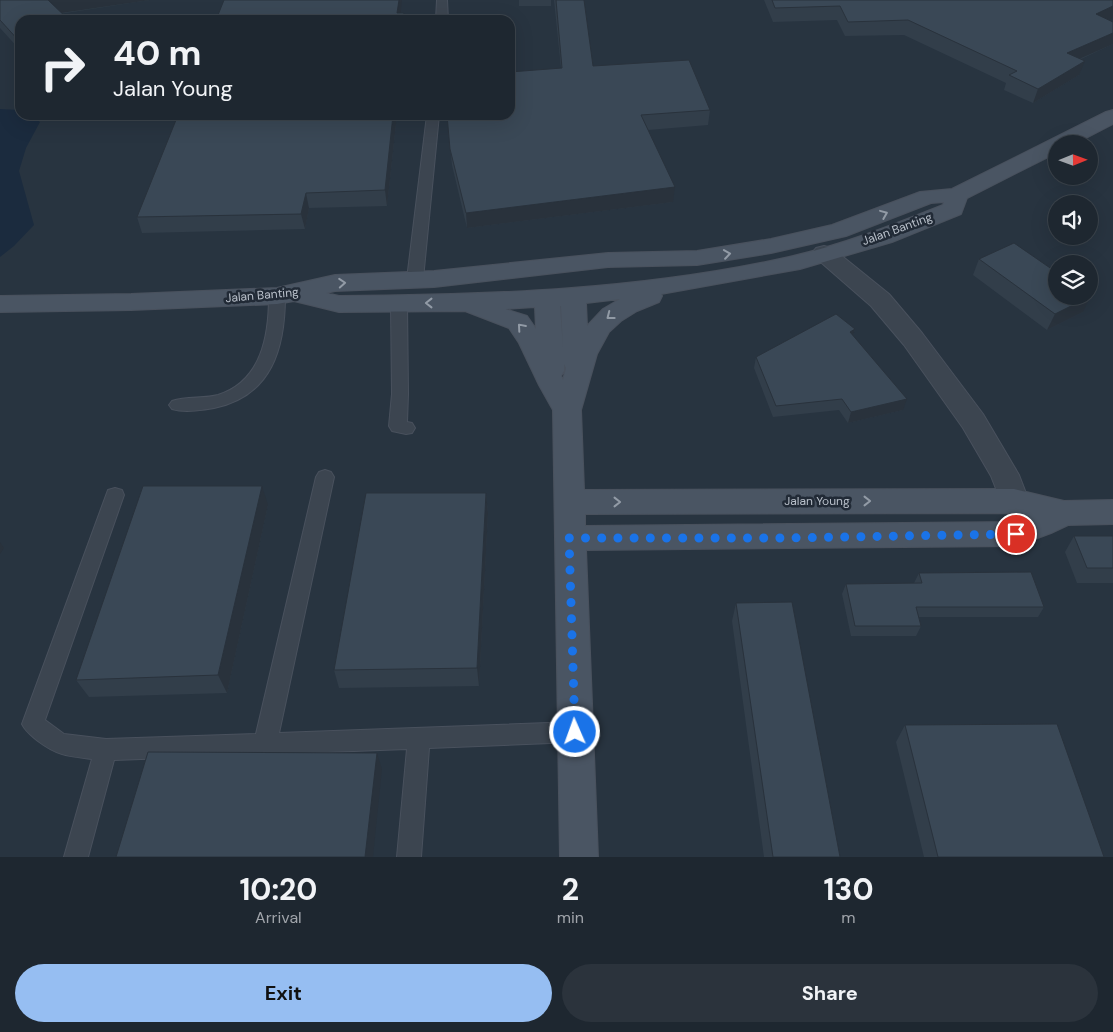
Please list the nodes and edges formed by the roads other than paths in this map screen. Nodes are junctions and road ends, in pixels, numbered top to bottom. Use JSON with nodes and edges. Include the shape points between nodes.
{"nodes":[{"id":1,"x":442,"y":0,"type":"edge"},
{"id":2,"x":442,"y":15,"type":"edge"},
{"id":3,"x":1113,"y":116,"type":"edge"},
{"id":4,"x":433,"y":120,"type":"edge"},
{"id":5,"x":1075,"y":135,"type":"edge"},
{"id":6,"x":1048,"y":149,"type":"edge"},
{"id":7,"x":957,"y":195,"type":"junction"},
{"id":8,"x":824,"y":253,"type":"junction"},
{"id":9,"x":697,"y":258,"type":"junction"},
{"id":10,"x":424,"y":279,"type":"junction"},
{"id":11,"x":686,"y":283,"type":"junction"},
{"id":12,"x":559,"y":294,"type":"junction"},
{"id":13,"x":286,"y":295,"type":"junction"},
{"id":14,"x":462,"y":303,"type":"junction"},
{"id":15,"x":0,"y":304,"type":"edge"},
{"id":16,"x":399,"y":304,"type":"junction"},
{"id":17,"x":577,"y":377,"type":"junction"},
{"id":18,"x":552,"y":385,"type":"junction"},
{"id":19,"x":178,"y":405,"type":"dead end"},
{"id":20,"x":566,"y":410,"type":"junction"},
{"id":21,"x":406,"y":428,"type":"dead end"},
{"id":22,"x":324,"y":478,"type":"dead end"},
{"id":23,"x":115,"y":495,"type":"dead end"},
{"id":24,"x":1014,"y":500,"type":"junction"},
{"id":25,"x":568,"y":502,"type":"junction"},
{"id":26,"x":1113,"y":512,"type":"edge"},
{"id":27,"x":1064,"y":513,"type":"junction"},
{"id":28,"x":569,"y":538,"type":"junction"},
{"id":29,"x":575,"y":732,"type":"junction"},
{"id":30,"x":419,"y":738,"type":"junction"},
{"id":31,"x":265,"y":744,"type":"junction"},
{"id":32,"x":106,"y":750,"type":"junction"},
{"id":33,"x":76,"y":857,"type":"edge"},
{"id":34,"x":409,"y":857,"type":"edge"},
{"id":35,"x":579,"y":857,"type":"edge"}],
"edges":[{"from":1,"to":2,"type":"lane"},
{"from":3,"to":5,"type":"main road","name":"Jalan Banting"},
{"from":4,"to":10,"type":"lane"},
{"from":6,"to":7,"type":"main road","name":"Jalan Banting"},
{"from":7,"to":8,"type":"main road","name":"Jalan Banting","via":[[953,209],[884,236]]},
{"from":9,"to":7,"type":"main road","one_way":true,"via":[[838,231],[928,197]]},
{"from":8,"to":11,"type":"main road","name":"Jalan Banting","via":[[792,264]]},
{"from":8,"to":24,"type":"street","via":[[880,300],[913,339],[974,421],[1005,474]]},
{"from":9,"to":10,"type":"main road","name":"Jalan Banting","via":[[608,260]]},
{"from":9,"to":12,"type":"main road","via":[[580,274]]},
{"from":10,"to":12,"type":"main road","via":[[532,280]]},
{"from":13,"to":10,"type":"main road","name":"Jalan Banting","one_way":true,"via":[[335,283]]},
{"from":11,"to":12,"type":"main road"},
{"from":11,"to":17,"type":"main road","one_way":true,"via":[[627,303],[605,318],[589,339]]},
{"from":12,"to":14,"type":"main road"},
{"from":12,"to":17,"type":"main road"},
{"from":12,"to":18,"type":"main road"},
{"from":13,"to":15,"type":"main road","name":"Jalan Banting"},
{"from":13,"to":16,"type":"main road","via":[[339,304]]},
{"from":13,"to":19,"type":"lane","via":[[269,358],[256,380],[230,397]]},
{"from":14,"to":16,"type":"main road","one_way":true},
{"from":18,"to":14,"type":"main road","one_way":true,"via":[[518,322]]},
{"from":16,"to":21,"type":"lane","via":[[400,394],[397,421],[398,426]]},
{"from":17,"to":20,"type":"main road"},
{"from":18,"to":20,"type":"main road"},
{"from":20,"to":25,"type":"main road"},
{"from":22,"to":31,"type":"lane"},
{"from":23,"to":32,"type":"lane","via":[[33,724],[60,744]]},
{"from":25,"to":24,"type":"main road","name":"Jalan Young","one_way":true},
{"from":24,"to":27,"type":"main road","name":"Jalan Young"},
{"from":25,"to":28,"type":"main road"},
{"from":26,"to":27,"type":"main road","name":"Jalan Young"},
{"from":27,"to":28,"type":"main road","name":"Jalan Young","via":[[1016,534]]},
{"from":28,"to":29,"type":"main road"},
{"from":29,"to":30,"type":"lane"},
{"from":29,"to":35,"type":"main road"},
{"from":30,"to":31,"type":"lane"},
{"from":30,"to":34,"type":"lane"},
{"from":31,"to":32,"type":"lane"},
{"from":32,"to":33,"type":"lane"}]}
